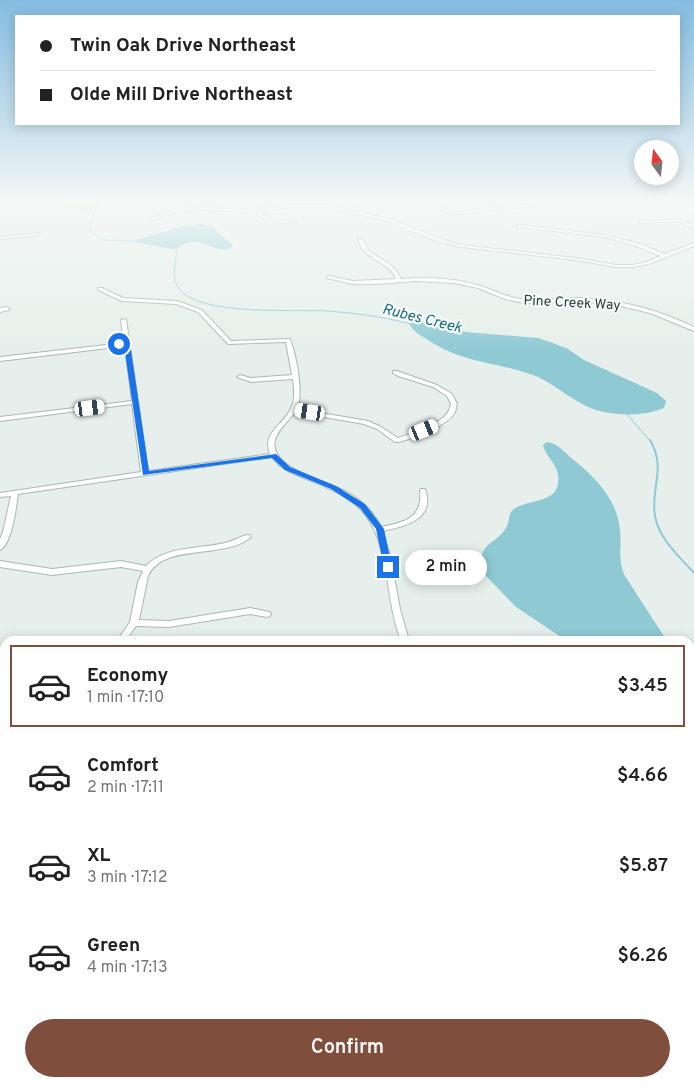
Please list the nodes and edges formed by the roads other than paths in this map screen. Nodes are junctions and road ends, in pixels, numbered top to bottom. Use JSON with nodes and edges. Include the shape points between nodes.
{"nodes":[{"id":1,"x":367,"y":253,"type":"edge"},
{"id":2,"x":519,"y":253,"type":"edge"},
{"id":3,"x":657,"y":253,"type":"edge"},
{"id":4,"x":673,"y":253,"type":"edge"},
{"id":5,"x":665,"y":256,"type":"junction"},
{"id":6,"x":329,"y":277,"type":"dead end"},
{"id":7,"x":398,"y":280,"type":"junction"},
{"id":8,"x":100,"y":289,"type":"dead end"},
{"id":9,"x":0,"y":310,"type":"edge"},
{"id":10,"x":7,"y":310,"type":"dead end"},
{"id":11,"x":124,"y":320,"type":"dead end"},
{"id":12,"x":694,"y":329,"type":"edge"},
{"id":13,"x":127,"y":344,"type":"junction"},
{"id":14,"x":0,"y":359,"type":"edge"},
{"id":15,"x":395,"y":372,"type":"dead end"},
{"id":16,"x":240,"y":377,"type":"dead end"},
{"id":17,"x":294,"y":377,"type":"junction"},
{"id":18,"x":135,"y":402,"type":"junction"},
{"id":19,"x":294,"y":410,"type":"junction"},
{"id":20,"x":0,"y":420,"type":"edge"},
{"id":21,"x":273,"y":455,"type":"junction"},
{"id":22,"x":145,"y":474,"type":"junction"},
{"id":23,"x":423,"y":490,"type":"dead end"},
{"id":24,"x":15,"y":493,"type":"junction"},
{"id":25,"x":0,"y":495,"type":"edge"},
{"id":26,"x":380,"y":529,"type":"junction"},
{"id":27,"x":247,"y":537,"type":"dead end"},
{"id":28,"x":0,"y":548,"type":"edge"},
{"id":29,"x":0,"y":564,"type":"edge"},
{"id":30,"x":147,"y":569,"type":"junction"},
{"id":31,"x":267,"y":614,"type":"dead end"},
{"id":32,"x":134,"y":623,"type":"junction"},
{"id":33,"x":125,"y":636,"type":"edge"},
{"id":34,"x":403,"y":636,"type":"edge"}],
"edges":[{"from":1,"to":7,"type":"street","via":[[390,266]]},
{"from":2,"to":5,"type":"street","via":[[616,266],[640,265]]},
{"from":3,"to":5,"type":"street"},
{"from":4,"to":5,"type":"street"},
{"from":6,"to":7,"type":"street","name":"Pine Creek Way","via":[[357,282]]},
{"from":7,"to":12,"type":"street","name":"Pine Creek Way","via":[[456,282],[522,301],[599,301],[632,306],[662,314]]},
{"from":8,"to":17,"type":"street","via":[[122,299],[177,303],[200,311],[230,343],[288,340]]},
{"from":9,"to":10,"type":"street"},
{"from":11,"to":13,"type":"street"},
{"from":13,"to":14,"type":"street"},
{"from":13,"to":18,"type":"street"},
{"from":15,"to":19,"type":"street","via":[[445,392],[453,404],[448,418],[397,441],[384,430],[366,422]]},
{"from":16,"to":17,"type":"street","via":[[250,380]]},
{"from":17,"to":19,"type":"street","via":[[297,398]]},
{"from":18,"to":20,"type":"street"},
{"from":18,"to":22,"type":"street"},
{"from":19,"to":21,"type":"street","via":[[272,436]]},
{"from":21,"to":22,"type":"street"},
{"from":21,"to":26,"type":"street","via":[[288,469],[355,500]]},
{"from":22,"to":24,"type":"street"},
{"from":23,"to":26,"type":"street","via":[[424,504],[418,515],[402,524]]},
{"from":24,"to":25,"type":"street"},
{"from":24,"to":28,"type":"street","via":[[7,532]]},
{"from":26,"to":34,"type":"street"},
{"from":27,"to":30,"type":"street","via":[[230,545],[172,555]]},
{"from":29,"to":30,"type":"street","via":[[52,572],[121,564]]},
{"from":30,"to":32,"type":"street"},
{"from":31,"to":32,"type":"street","via":[[250,611],[169,624]]},
{"from":32,"to":33,"type":"street"}]}
